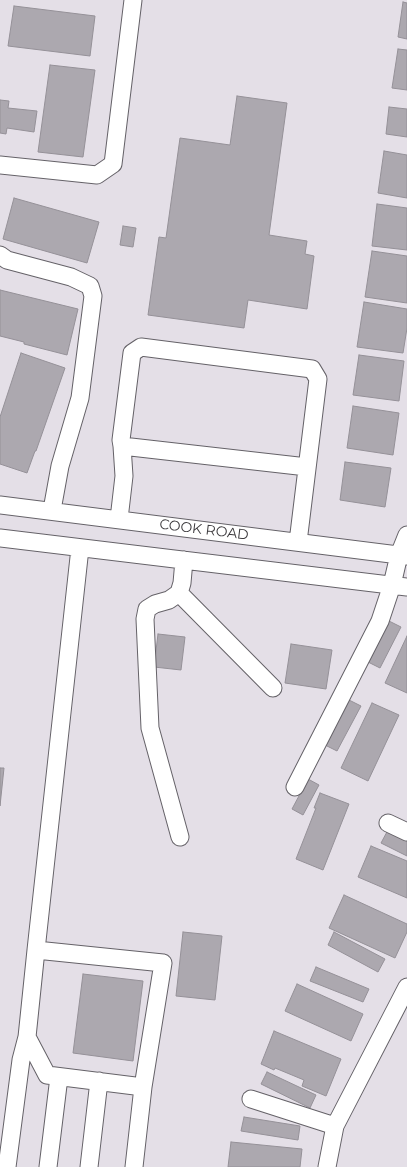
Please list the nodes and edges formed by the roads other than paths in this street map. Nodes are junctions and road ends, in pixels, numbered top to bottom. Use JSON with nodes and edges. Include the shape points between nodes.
{"nodes":[{"id":1,"x":133,"y":0,"type":"edge"},
{"id":2,"x":0,"y":166,"type":"edge"},
{"id":3,"x":0,"y":255,"type":"edge"},
{"id":4,"x":122,"y":446,"type":"junction"},
{"id":5,"x":307,"y":467,"type":"junction"},
{"id":6,"x":0,"y":505,"type":"edge"},
{"id":7,"x":52,"y":510,"type":"junction"},
{"id":8,"x":119,"y":519,"type":"junction"},
{"id":9,"x":407,"y":535,"type":"edge"},
{"id":10,"x":0,"y":538,"type":"edge"},
{"id":11,"x":298,"y":542,"type":"junction"},
{"id":12,"x":80,"y":548,"type":"junction"},
{"id":13,"x":403,"y":556,"type":"edge"},
{"id":14,"x":184,"y":560,"type":"junction"},
{"id":15,"x":400,"y":586,"type":"edge"},
{"id":16,"x":179,"y":594,"type":"junction"},
{"id":17,"x":274,"y":688,"type":"dead end"},
{"id":18,"x":295,"y":787,"type":"dead end"},
{"id":19,"x":388,"y":823,"type":"dead end"},
{"id":20,"x":407,"y":832,"type":"edge"},
{"id":21,"x":180,"y":837,"type":"dead end"},
{"id":22,"x":36,"y":950,"type":"junction"},
{"id":23,"x":407,"y":987,"type":"edge"},
{"id":24,"x":27,"y":1037,"type":"junction"},
{"id":25,"x":58,"y":1076,"type":"junction"},
{"id":26,"x":99,"y":1081,"type":"junction"},
{"id":27,"x":143,"y":1087,"type":"junction"},
{"id":28,"x":252,"y":1098,"type":"dead end"},
{"id":29,"x":335,"y":1126,"type":"junction"},
{"id":30,"x":7,"y":1167,"type":"edge"},
{"id":31,"x":48,"y":1167,"type":"edge"},
{"id":32,"x":89,"y":1167,"type":"edge"},
{"id":33,"x":134,"y":1167,"type":"edge"},
{"id":34,"x":327,"y":1167,"type":"edge"}],
"edges":[{"from":1,"to":2,"type":"street","via":[[112,164],[97,175]]},
{"from":3,"to":7,"type":"street","via":[[7,260],[71,277],[90,286],[93,296],[80,398],[60,466]]},
{"from":4,"to":5,"type":"street"},
{"from":4,"to":5,"type":"street","via":[[132,353],[141,347],[312,369],[318,379]]},
{"from":4,"to":8,"type":"street","via":[[124,476]]},
{"from":5,"to":11,"type":"street"},
{"from":6,"to":7,"type":"street","name":"COOK ROAD"},
{"from":7,"to":8,"type":"street","name":"COOK ROAD"},
{"from":8,"to":11,"type":"street","name":"COOK ROAD"},
{"from":9,"to":13,"type":"street"},
{"from":10,"to":12,"type":"street"},
{"from":11,"to":13,"type":"street","name":"COOK ROAD"},
{"from":12,"to":14,"type":"street"},
{"from":12,"to":22,"type":"street"},
{"from":13,"to":15,"type":"street"},
{"from":14,"to":15,"type":"street"},
{"from":14,"to":16,"type":"street"},
{"from":15,"to":18,"type":"street"},
{"from":16,"to":17,"type":"street"},
{"from":16,"to":21,"type":"street","via":[[147,608],[145,619],[150,728]]},
{"from":19,"to":20,"type":"street"},
{"from":22,"to":24,"type":"street"},
{"from":22,"to":27,"type":"street","via":[[163,963]]},
{"from":23,"to":29,"type":"street"},
{"from":24,"to":25,"type":"street","via":[[47,1075]]},
{"from":24,"to":30,"type":"street","via":[[21,1060]]},
{"from":25,"to":26,"type":"street"},
{"from":25,"to":31,"type":"street"},
{"from":26,"to":27,"type":"street"},
{"from":26,"to":32,"type":"street"},
{"from":27,"to":33,"type":"street"},
{"from":28,"to":29,"type":"street"},
{"from":29,"to":34,"type":"street"}]}
